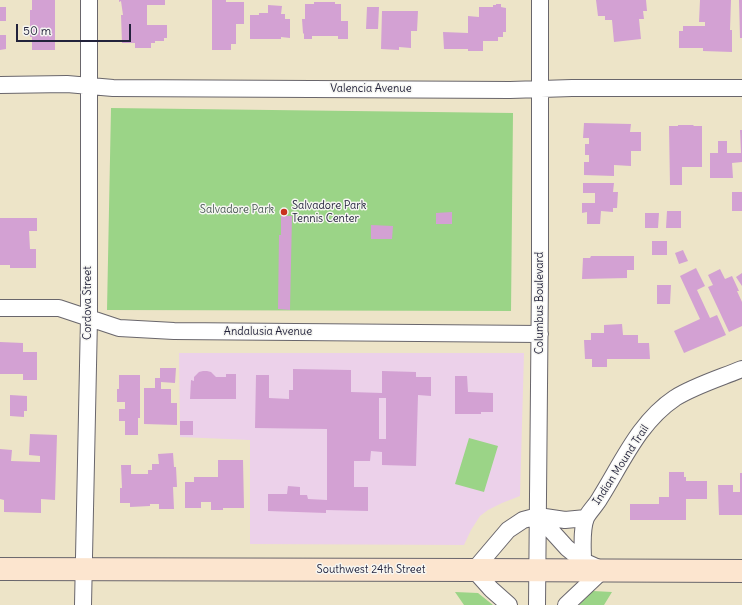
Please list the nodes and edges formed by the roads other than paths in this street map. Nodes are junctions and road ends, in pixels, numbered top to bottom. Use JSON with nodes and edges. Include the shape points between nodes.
{"nodes":[{"id":1,"x":89,"y":0,"type":"edge"},
{"id":2,"x":540,"y":0,"type":"edge"},
{"id":3,"x":0,"y":85,"type":"edge"},
{"id":4,"x":88,"y":86,"type":"junction"},
{"id":5,"x":742,"y":88,"type":"edge"},
{"id":6,"x":541,"y":89,"type":"junction"},
{"id":7,"x":0,"y":308,"type":"edge"},
{"id":8,"x":88,"y":318,"type":"junction"},
{"id":9,"x":540,"y":334,"type":"junction"},
{"id":10,"x":742,"y":369,"type":"edge"},
{"id":11,"x":538,"y":516,"type":"junction"},
{"id":12,"x":586,"y":518,"type":"junction"},
{"id":13,"x":583,"y":561,"type":"junction"},
{"id":14,"x":0,"y":569,"type":"edge"},
{"id":15,"x":84,"y":570,"type":"junction"},
{"id":16,"x":474,"y":570,"type":"junction"},
{"id":17,"x":537,"y":570,"type":"junction"},
{"id":18,"x":603,"y":570,"type":"junction"},
{"id":19,"x":742,"y":571,"type":"edge"},
{"id":20,"x":83,"y":605,"type":"edge"},
{"id":21,"x":508,"y":605,"type":"edge"},
{"id":22,"x":537,"y":605,"type":"edge"},
{"id":23,"x":566,"y":605,"type":"edge"}],
"edges":[{"from":1,"to":4,"type":"street","name":"Cordova Street"},
{"from":2,"to":6,"type":"street","name":"Columbus Boulevard"},
{"from":3,"to":4,"type":"street","name":"Valencia Avenue"},
{"from":4,"to":6,"type":"street","name":"Valencia Avenue"},
{"from":4,"to":8,"type":"street","name":"Cordova Street"},
{"from":5,"to":6,"type":"street","name":"Valencia Avenue"},
{"from":6,"to":9,"type":"street","name":"Columbus Boulevard"},
{"from":7,"to":8,"type":"street","name":"Andalusia Avenue","via":[[59,308]]},
{"from":8,"to":9,"type":"street","name":"Andalusia Avenue","via":[[119,328],[174,331]]},
{"from":8,"to":15,"type":"street","name":"Cordova Street"},
{"from":9,"to":11,"type":"street","name":"Columbus Boulevard"},
{"from":10,"to":12,"type":"street","name":"Indian Mound Trail","via":[[685,392],[662,408],[631,446]]},
{"from":11,"to":12,"type":"street","via":[[564,520]]},
{"from":11,"to":13,"type":"street","via":[[567,548]]},
{"from":11,"to":16,"type":"street","via":[[523,520],[508,530]]},
{"from":11,"to":17,"type":"street","name":"Columbus Boulevard"},
{"from":12,"to":13,"type":"street","name":"Indian Mound Trail","via":[[582,538]]},
{"from":13,"to":18,"type":"street"},
{"from":14,"to":15,"type":"street","name":"Southwest 24th Street"},
{"from":15,"to":16,"type":"street","name":"Southwest 24th Street"},
{"from":15,"to":20,"type":"street","name":"Cordova Street"},
{"from":16,"to":17,"type":"street","name":"Southwest 24th Street"},
{"from":16,"to":21,"type":"street"},
{"from":17,"to":18,"type":"street","name":"Southwest 24th Street"},
{"from":17,"to":22,"type":"street","name":"Columbus Boulevard"},
{"from":18,"to":19,"type":"street","name":"Southwest 24th Street"},
{"from":18,"to":23,"type":"street"}]}
